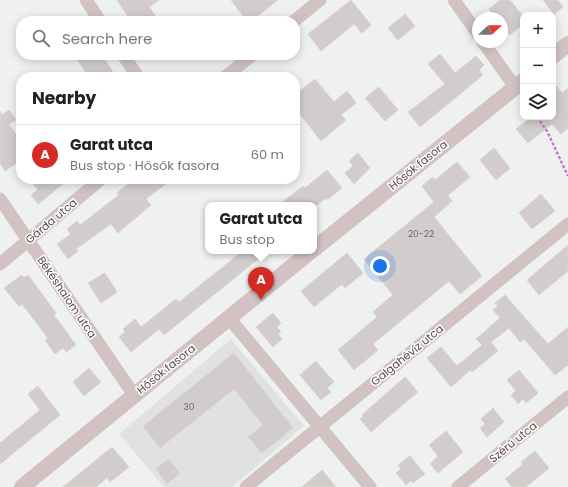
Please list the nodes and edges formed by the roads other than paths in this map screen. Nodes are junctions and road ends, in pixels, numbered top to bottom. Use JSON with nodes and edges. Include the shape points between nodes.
{"nodes":[{"id":1,"x":86,"y":0,"type":"edge"},
{"id":2,"x":320,"y":0,"type":"edge"},
{"id":3,"x":454,"y":0,"type":"edge"},
{"id":4,"x":97,"y":16,"type":"edge"},
{"id":5,"x":300,"y":16,"type":"edge"},
{"id":6,"x":472,"y":26,"type":"edge"},
{"id":7,"x":568,"y":44,"type":"edge"},
{"id":8,"x":489,"y":48,"type":"edge"},
{"id":9,"x":556,"y":54,"type":"edge"},
{"id":10,"x":126,"y":60,"type":"edge"},
{"id":11,"x":246,"y":60,"type":"edge"},
{"id":12,"x":135,"y":72,"type":"edge"},
{"id":13,"x":231,"y":72,"type":"edge"},
{"id":14,"x":519,"y":84,"type":"edge"},
{"id":15,"x":95,"y":184,"type":"edge"},
{"id":16,"x":0,"y":199,"type":"edge"},
{"id":17,"x":568,"y":224,"type":"edge"},
{"id":18,"x":28,"y":240,"type":"junction"},
{"id":19,"x":317,"y":247,"type":"edge"},
{"id":20,"x":308,"y":254,"type":"edge"},
{"id":21,"x":0,"y":264,"type":"edge"},
{"id":22,"x":229,"y":318,"type":"junction"},
{"id":23,"x":134,"y":395,"type":"junction"},
{"id":24,"x":568,"y":397,"type":"edge"},
{"id":25,"x":320,"y":426,"type":"junction"},
{"id":26,"x":22,"y":487,"type":"edge"},
{"id":27,"x":246,"y":487,"type":"edge"},
{"id":28,"x":370,"y":487,"type":"edge"},
{"id":29,"x":458,"y":487,"type":"edge"}],
"edges":[{"from":1,"to":4,"type":"street"},
{"from":2,"to":5,"type":"street"},
{"from":3,"to":6,"type":"street"},
{"from":7,"to":9,"type":"street"},
{"from":8,"to":14,"type":"street"},
{"from":10,"to":12,"type":"street"},
{"from":11,"to":13,"type":"street"},
{"from":14,"to":19,"type":"street","name":"Hősök fasora"},
{"from":15,"to":18,"type":"street","name":"Gárda utca"},
{"from":16,"to":18,"type":"street","name":"Békéshalom utca"},
{"from":17,"to":25,"type":"street","name":"Galgahévíz utca"},
{"from":18,"to":21,"type":"street","name":"Gárda utca"},
{"from":18,"to":23,"type":"street","name":"Békéshalom utca"},
{"from":20,"to":22,"type":"street","name":"Hősök fasora"},
{"from":22,"to":23,"type":"street","name":"Hősök fasora"},
{"from":22,"to":25,"type":"street"},
{"from":23,"to":26,"type":"street","name":"Hősök fasora"},
{"from":24,"to":29,"type":"street","name":"Szérű utca"},
{"from":25,"to":27,"type":"street","name":"Galgahévíz utca"},
{"from":25,"to":28,"type":"street"}]}
